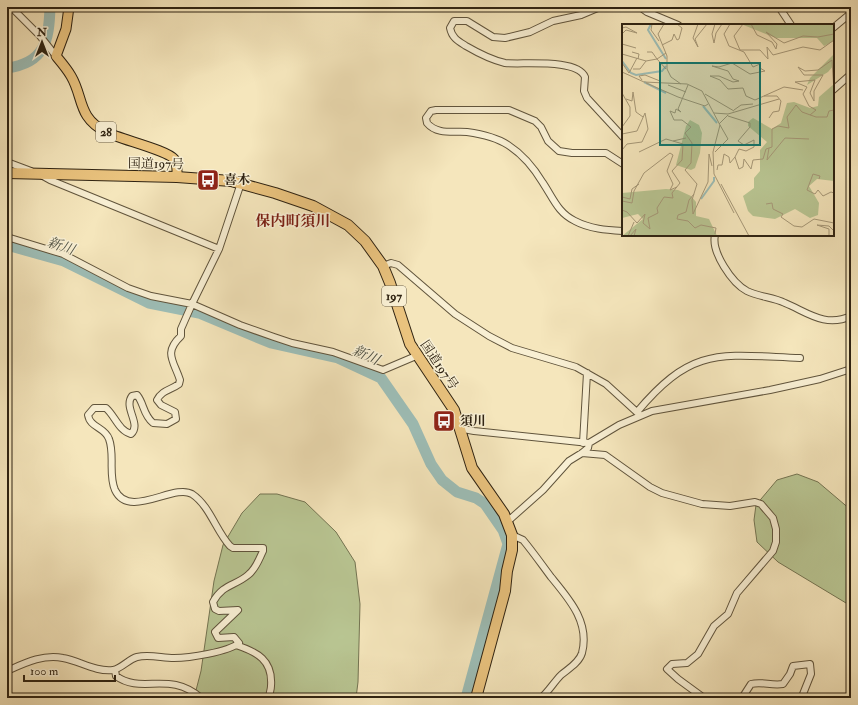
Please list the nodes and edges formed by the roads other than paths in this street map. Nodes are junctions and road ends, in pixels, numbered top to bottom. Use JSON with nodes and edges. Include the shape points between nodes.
{"nodes":[{"id":1,"x":11,"y":7,"type":"edge"},
{"id":2,"x":69,"y":7,"type":"edge"},
{"id":3,"x":600,"y":7,"type":"edge"},
{"id":4,"x":640,"y":7,"type":"edge"},
{"id":5,"x":778,"y":7,"type":"edge"},
{"id":6,"x":851,"y":13,"type":"edge"},
{"id":7,"x":676,"y":24,"type":"edge"},
{"id":8,"x":789,"y":24,"type":"edge"},
{"id":9,"x":834,"y":27,"type":"edge"},
{"id":10,"x":55,"y":54,"type":"junction"},
{"id":11,"x":851,"y":74,"type":"edge"},
{"id":12,"x":834,"y":89,"type":"edge"},
{"id":13,"x":622,"y":136,"type":"edge"},
{"id":14,"x":7,"y":162,"type":"edge"},
{"id":15,"x":622,"y":163,"type":"edge"},
{"id":16,"x":7,"y":173,"type":"edge"},
{"id":17,"x":39,"y":174,"type":"junction"},
{"id":18,"x":177,"y":177,"type":"junction"},
{"id":19,"x":241,"y":183,"type":"junction"},
{"id":20,"x":622,"y":232,"type":"edge"},
{"id":21,"x":715,"y":236,"type":"edge"},
{"id":22,"x":7,"y":237,"type":"edge"},
{"id":23,"x":219,"y":249,"type":"junction"},
{"id":24,"x":383,"y":266,"type":"junction"},
{"id":25,"x":192,"y":304,"type":"junction"},
{"id":26,"x":851,"y":316,"type":"edge"},
{"id":27,"x":416,"y":356,"type":"junction"},
{"id":28,"x":800,"y":358,"type":"dead end"},
{"id":29,"x":851,"y":369,"type":"edge"},
{"id":30,"x":587,"y":373,"type":"junction"},
{"id":31,"x":638,"y":414,"type":"junction"},
{"id":32,"x":458,"y":428,"type":"junction"},
{"id":33,"x":586,"y":443,"type":"junction"},
{"id":34,"x":582,"y":453,"type":"junction"},
{"id":35,"x":508,"y":522,"type":"junction"},
{"id":36,"x":512,"y":535,"type":"junction"},
{"id":37,"x":236,"y":645,"type":"junction"},
{"id":38,"x":115,"y":670,"type":"junction"},
{"id":39,"x":7,"y":671,"type":"edge"},
{"id":40,"x":201,"y":698,"type":"edge"},
{"id":41,"x":269,"y":698,"type":"edge"},
{"id":42,"x":476,"y":698,"type":"edge"},
{"id":43,"x":541,"y":698,"type":"edge"},
{"id":44,"x":704,"y":698,"type":"edge"},
{"id":45,"x":742,"y":698,"type":"edge"},
{"id":46,"x":805,"y":698,"type":"edge"}],
"edges":[{"from":1,"to":10,"type":"street"},
{"from":2,"to":10,"type":"main road","via":[[66,29]]},
{"from":3,"to":13,"type":"street","via":[[581,15],[553,21],[530,32],[505,38],[493,37],[463,20],[454,21],[450,28],[454,38],[459,42],[500,62],[552,64],[580,72],[585,77],[584,91],[587,98]]},
{"from":4,"to":7,"type":"street"},
{"from":5,"to":8,"type":"street"},
{"from":6,"to":9,"type":"street"},
{"from":10,"to":18,"type":"main road","number":"28","via":[[71,76],[83,109],[95,125],[127,141],[174,159]]},
{"from":11,"to":12,"type":"street"},
{"from":14,"to":17,"type":"street"},
{"from":15,"to":20,"type":"street","via":[[606,153],[559,151],[548,141],[535,121],[510,110],[436,110],[431,111],[426,118],[427,123],[436,130],[478,134],[506,143],[534,170],[552,200],[569,218],[597,228]]},
{"from":16,"to":17,"type":"highway","name":"国道197号","number":"197"},
{"from":17,"to":18,"type":"highway","name":"国道197号","number":"197"},
{"from":17,"to":23,"type":"street"},
{"from":18,"to":19,"type":"highway","name":"国道197号","number":"197"},
{"from":19,"to":23,"type":"street"},
{"from":19,"to":24,"type":"highway","name":"国道197号","number":"197","via":[[330,214],[365,240]]},
{"from":21,"to":26,"type":"street","via":[[715,248],[724,265],[746,290],[785,303],[818,319]]},
{"from":22,"to":25,"type":"street","via":[[63,254],[128,288]]},
{"from":23,"to":25,"type":"street"},
{"from":24,"to":27,"type":"highway","name":"国道197号","number":"197","via":[[402,325]]},
{"from":24,"to":30,"type":"street","via":[[391,263],[398,265],[410,278],[427,289],[455,314],[500,343],[576,367]]},
{"from":25,"to":27,"type":"street","via":[[292,343],[333,352],[383,370]]},
{"from":25,"to":37,"type":"street","via":[[181,329],[181,336],[171,351],[179,384],[159,395],[157,400],[175,412],[177,416],[173,422],[152,423],[137,395],[132,396],[129,401],[135,426],[131,434],[125,432],[106,408],[94,408],[88,415],[93,425],[101,428],[109,437],[112,477],[119,495],[130,500],[147,501],[187,492],[201,502],[230,546],[262,548],[254,569],[226,587],[213,602],[215,609],[219,611],[238,610],[215,632],[218,638],[234,637],[239,642]]},
{"from":27,"to":32,"type":"highway","name":"国道197号","number":"197","via":[[454,410]]},
{"from":28,"to":31,"type":"street","via":[[735,355],[701,360],[665,382]]},
{"from":29,"to":31,"type":"street","via":[[820,379]]},
{"from":30,"to":31,"type":"street","via":[[606,384]]},
{"from":30,"to":33,"type":"street"},
{"from":31,"to":33,"type":"street"},
{"from":32,"to":33,"type":"street"},
{"from":32,"to":35,"type":"highway","name":"国道197号","number":"197","via":[[472,468]]},
{"from":33,"to":34,"type":"street","via":[[588,448]]},
{"from":34,"to":35,"type":"street","via":[[569,461],[543,490]]},
{"from":34,"to":44,"type":"street","via":[[604,455],[662,493],[702,504],[730,506],[755,502],[761,504],[773,518],[776,542],[772,551],[738,594],[728,614],[714,626],[698,654],[687,663],[672,664],[667,669]]},
{"from":35,"to":36,"type":"highway","name":"国道197号","number":"197"},
{"from":36,"to":42,"type":"highway","name":"国道197号","number":"197","via":[[505,591]]},
{"from":36,"to":43,"type":"street","via":[[523,540],[571,602],[580,618],[584,637],[582,654]]},
{"from":37,"to":38,"type":"street","via":[[174,658],[136,657]]},
{"from":37,"to":41,"type":"street","via":[[259,654],[264,659],[270,674]]},
{"from":38,"to":39,"type":"street","via":[[99,669],[62,658],[47,657]]},
{"from":38,"to":40,"type":"street","via":[[116,676],[124,682],[167,682],[180,685]]},
{"from":45,"to":46,"type":"street","via":[[751,684],[783,684],[793,666],[810,664],[811,674],[803,694]]}]}
